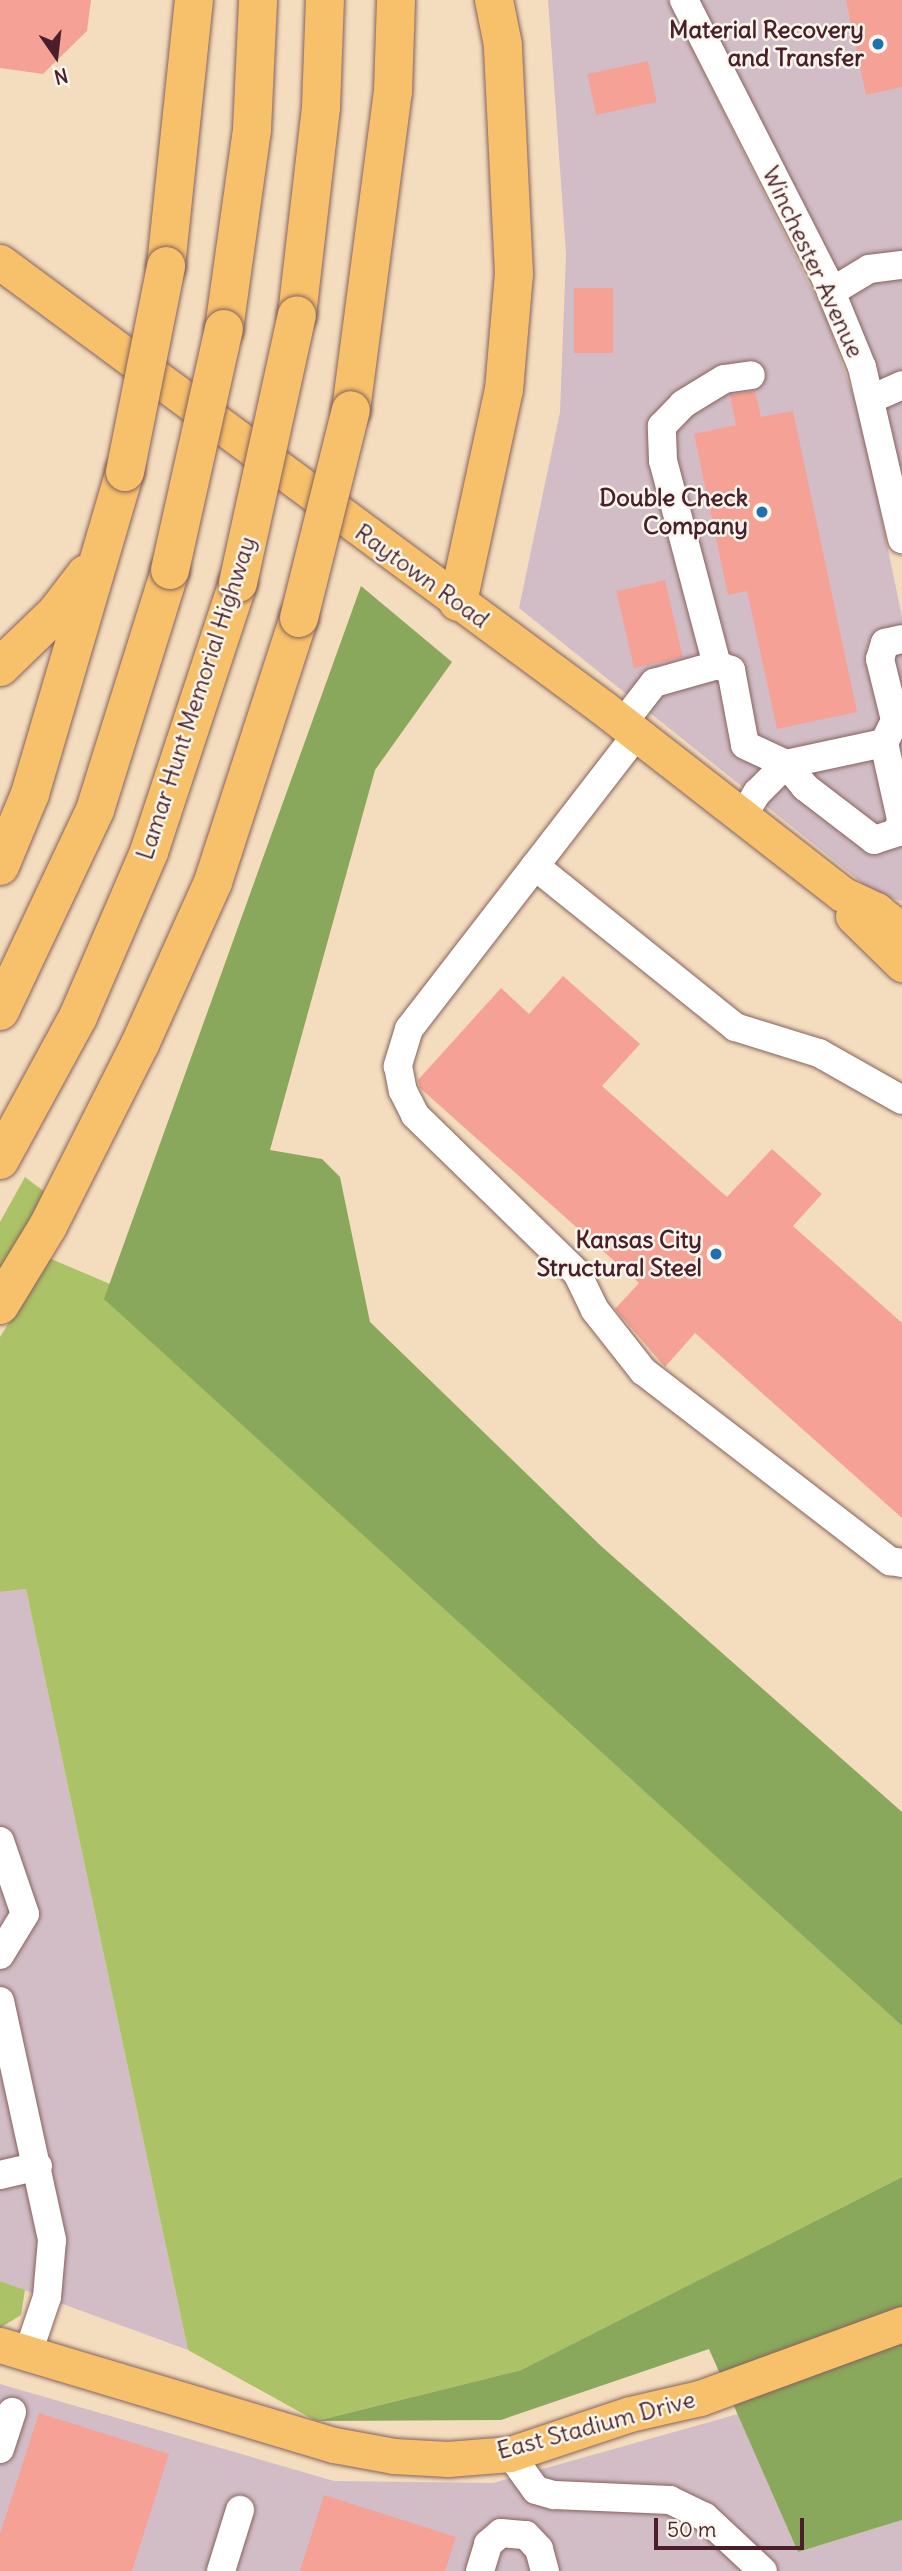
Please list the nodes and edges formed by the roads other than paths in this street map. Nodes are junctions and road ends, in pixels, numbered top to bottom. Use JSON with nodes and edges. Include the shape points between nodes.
{"nodes":[{"id":1,"x":194,"y":0,"type":"edge"},
{"id":2,"x":258,"y":0,"type":"edge"},
{"id":3,"x":325,"y":0,"type":"edge"},
{"id":4,"x":396,"y":0,"type":"edge"},
{"id":5,"x":494,"y":0,"type":"edge"},
{"id":6,"x":684,"y":0,"type":"edge"},
{"id":7,"x":0,"y":262,"type":"edge"},
{"id":8,"x":902,"y":265,"type":"edge"},
{"id":9,"x":831,"y":292,"type":"junction"},
{"id":10,"x":751,"y":375,"type":"dead end"},
{"id":11,"x":902,"y":385,"type":"edge"},
{"id":12,"x":871,"y":399,"type":"junction"},
{"id":13,"x":893,"y":447,"type":"edge"},
{"id":14,"x":902,"y":539,"type":"edge"},
{"id":15,"x":97,"y":559,"type":"junction"},
{"id":16,"x":457,"y":602,"type":"junction"},
{"id":17,"x":902,"y":639,"type":"edge"},
{"id":18,"x":717,"y":665,"type":"junction"},
{"id":19,"x":0,"y":667,"type":"edge"},
{"id":20,"x":630,"y":729,"type":"junction"},
{"id":21,"x":884,"y":743,"type":"junction"},
{"id":22,"x":786,"y":764,"type":"junction"},
{"id":23,"x":743,"y":816,"type":"junction"},
{"id":24,"x":0,"y":866,"type":"edge"},
{"id":25,"x":535,"y":866,"type":"junction"},
{"id":26,"x":842,"y":894,"type":"junction"},
{"id":27,"x":893,"y":918,"type":"edge"},
{"id":28,"x":902,"y":964,"type":"edge"},
{"id":29,"x":0,"y":1011,"type":"edge"},
{"id":30,"x":902,"y":1100,"type":"edge"},
{"id":31,"x":0,"y":1160,"type":"edge"},
{"id":32,"x":0,"y":1305,"type":"edge"},
{"id":33,"x":902,"y":1563,"type":"edge"},
{"id":34,"x":0,"y":1841,"type":"edge"},
{"id":35,"x":0,"y":1955,"type":"edge"},
{"id":36,"x":0,"y":2001,"type":"edge"},
{"id":37,"x":38,"y":2166,"type":"junction"},
{"id":38,"x":0,"y":2175,"type":"edge"},
{"id":39,"x":902,"y":2324,"type":"edge"},
{"id":40,"x":14,"y":2349,"type":"edge"},
{"id":41,"x":12,"y":2412,"type":"dead end"},
{"id":42,"x":0,"y":2449,"type":"edge"},
{"id":43,"x":510,"y":2454,"type":"junction"},
{"id":44,"x":240,"y":2510,"type":"dead end"},
{"id":45,"x":221,"y":2571,"type":"edge"},
{"id":46,"x":480,"y":2571,"type":"edge"},
{"id":47,"x":545,"y":2571,"type":"edge"},
{"id":48,"x":763,"y":2571,"type":"edge"}],
"edges":[{"from":1,"to":15,"type":"highway","bridge":true,"via":[[166,266],[125,472]]},
{"from":2,"to":29,"type":"highway","bridge":true,"via":[[252,129],[224,329],[170,570],[95,810]]},
{"from":3,"to":31,"type":"highway","name":"Lamar Hunt Memorial Highway","bridge":true,"via":[[321,107],[297,315],[238,583],[149,852],[78,1017]]},
{"from":4,"to":32,"type":"highway","bridge":true,"via":[[393,92],[351,410],[299,618],[213,882],[140,1045],[48,1226]]},
{"from":5,"to":16,"type":"highway","via":[[504,58],[514,274],[503,390]]},
{"from":6,"to":9,"type":"street","name":"Winchester Avenue"},
{"from":7,"to":16,"type":"main road","name":"Raytown Road"},
{"from":8,"to":9,"type":"street","via":[[870,269]]},
{"from":9,"to":12,"type":"street","name":"Winchester Avenue"},
{"from":10,"to":18,"type":"street","via":[[724,379],[683,404],[662,426],[663,461]]},
{"from":11,"to":12,"type":"street"},
{"from":12,"to":13,"type":"street","name":"Winchester Avenue"},
{"from":13,"to":14,"type":"street","name":"Winchester Avenue"},
{"from":15,"to":19,"type":"highway","via":[[56,613]]},
{"from":15,"to":24,"type":"highway","via":[[30,794]]},
{"from":16,"to":20,"type":"main road","name":"Raytown Road"},
{"from":17,"to":21,"type":"street","via":[[885,643],[880,659],[895,720]]},
{"from":18,"to":20,"type":"street","via":[[654,683]]},
{"from":18,"to":22,"type":"street","via":[[731,670],[745,745]]},
{"from":20,"to":23,"type":"main road","name":"Raytown Road"},
{"from":20,"to":25,"type":"street"},
{"from":21,"to":22,"type":"street"},
{"from":21,"to":22,"type":"street","via":[[901,819],[898,832],[887,839],[874,840],[805,787]]},
{"from":22,"to":23,"type":"street","via":[[757,793]]},
{"from":23,"to":26,"type":"main road","name":"Raytown Road"},
{"from":25,"to":30,"type":"street","via":[[736,1027],[818,1053]]},
{"from":25,"to":33,"type":"street","via":[[409,1029],[398,1066],[402,1091],[415,1115],[577,1273],[595,1310],[643,1371],[890,1561]]},
{"from":26,"to":27,"type":"main road","name":"Raytown Road"},
{"from":26,"to":28,"type":"main road","name":"Raytown Road","via":[[856,922]]},
{"from":34,"to":35,"type":"street","via":[[25,1914]]},
{"from":36,"to":37,"type":"street"},
{"from":37,"to":38,"type":"street"},
{"from":37,"to":40,"type":"street","via":[[52,2240],[47,2297]]},
{"from":39,"to":43,"type":"main road","name":"East Stadium Drive","via":[[700,2398],[630,2414]]},
{"from":40,"to":43,"type":"main road","name":"East Stadium Drive","via":[[334,2445],[407,2457]]},
{"from":41,"to":42,"type":"street"},
{"from":43,"to":48,"type":"street","via":[[536,2490],[554,2495],[670,2500],[705,2517]]},
{"from":44,"to":45,"type":"street"},
{"from":46,"to":47,"type":"street","via":[[488,2544],[501,2533],[526,2535],[540,2549]]}]}
